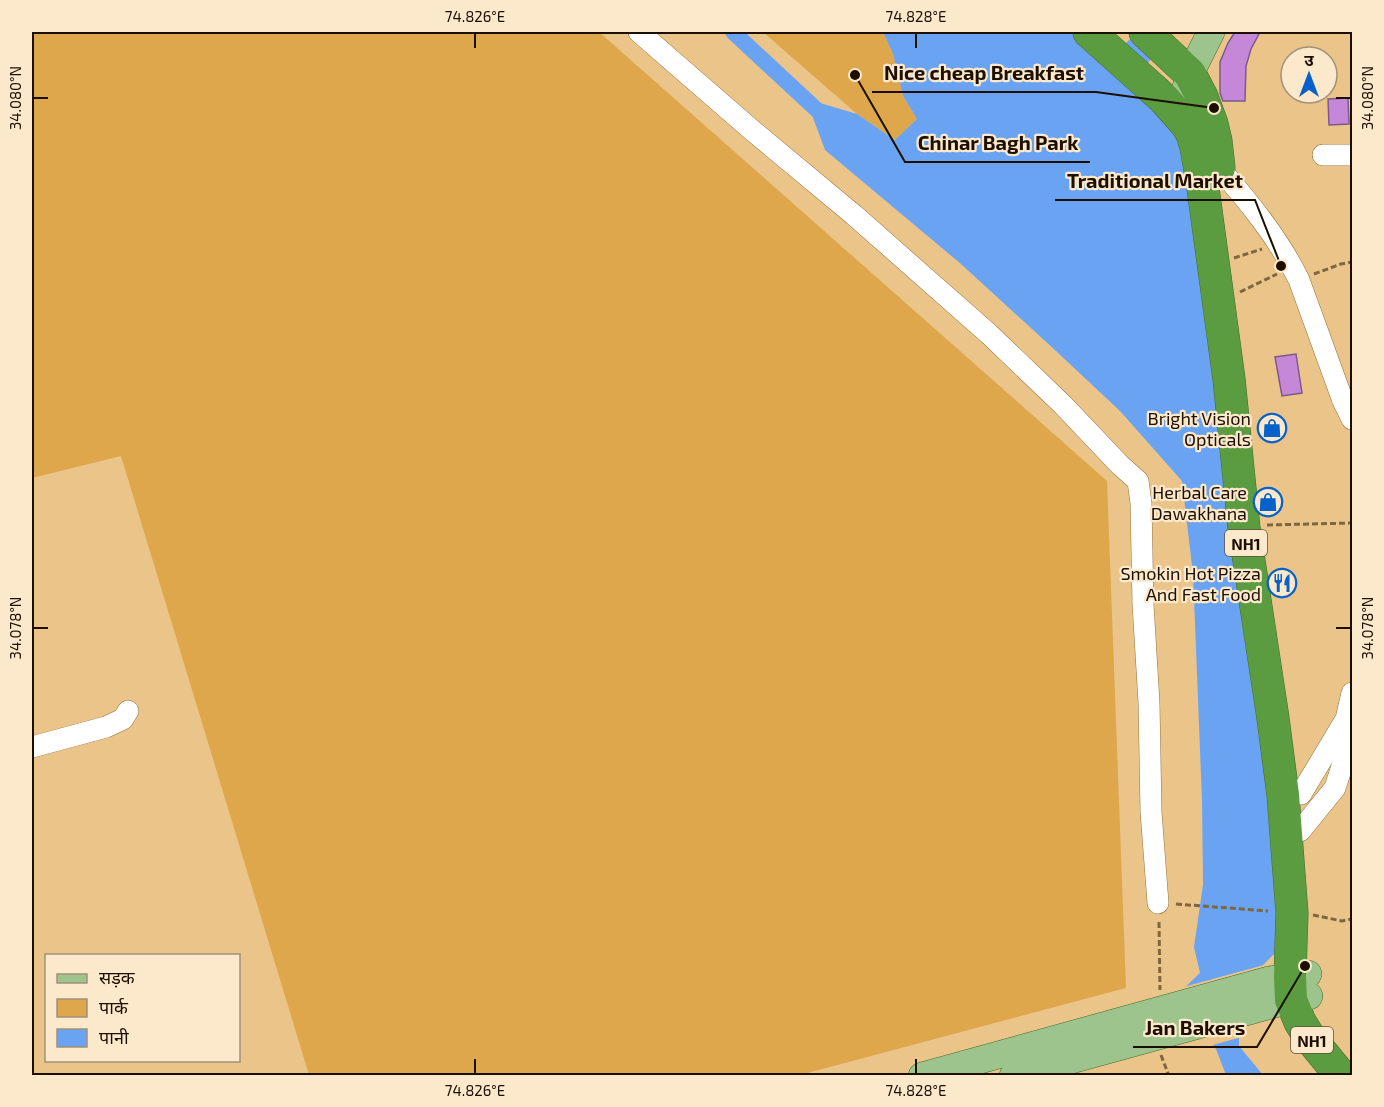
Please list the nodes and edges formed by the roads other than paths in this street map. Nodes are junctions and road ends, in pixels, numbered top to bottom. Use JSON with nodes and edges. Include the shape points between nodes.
{"nodes":[{"id":1,"x":639,"y":32,"type":"edge"},
{"id":2,"x":1089,"y":32,"type":"edge"},
{"id":3,"x":1145,"y":32,"type":"edge"},
{"id":4,"x":1211,"y":32,"type":"edge"},
{"id":5,"x":1180,"y":64,"type":"junction"},
{"id":6,"x":1179,"y":114,"type":"junction"},
{"id":7,"x":1323,"y":155,"type":"dead end"},
{"id":8,"x":1353,"y":155,"type":"edge"},
{"id":9,"x":1219,"y":168,"type":"junction"},
{"id":10,"x":1353,"y":419,"type":"edge"},
{"id":11,"x":1353,"y":693,"type":"edge"},
{"id":12,"x":128,"y":711,"type":"dead end"},
{"id":13,"x":1282,"y":716,"type":"junction"},
{"id":14,"x":1353,"y":735,"type":"edge"},
{"id":15,"x":32,"y":747,"type":"edge"},
{"id":16,"x":1301,"y":794,"type":"junction"},
{"id":17,"x":1300,"y":831,"type":"junction"},
{"id":18,"x":1168,"y":903,"type":"road end"},
{"id":19,"x":1290,"y":989,"type":"junction"},
{"id":20,"x":1168,"y":1016,"type":"junction"},
{"id":21,"x":1353,"y":1062,"type":"edge"},
{"id":22,"x":922,"y":1076,"type":"edge"},
{"id":23,"x":1013,"y":1076,"type":"edge"},
{"id":24,"x":1341,"y":1076,"type":"edge"}],
"edges":[{"from":1,"to":18,"type":"street","via":[[989,334],[1138,481],[1151,812]]},
{"from":2,"to":6,"type":"highway","number":"NH1"},
{"from":3,"to":5,"type":"highway","number":"NH1"},
{"from":4,"to":5,"type":"main road"},
{"from":5,"to":6,"type":"main road"},
{"from":5,"to":9,"type":"highway","number":"NH1","via":[[1202,98],[1212,124]]},
{"from":6,"to":13,"type":"highway","number":"NH1","via":[[1192,134],[1202,181],[1229,379],[1244,528]]},
{"from":7,"to":8,"type":"street"},
{"from":9,"to":10,"type":"street","via":[[1278,244],[1295,274]]},
{"from":9,"to":13,"type":"highway","number":"NH1"},
{"from":11,"to":16,"type":"street","via":[[1346,720]]},
{"from":12,"to":15,"type":"street","via":[[123,720],[106,727]]},
{"from":13,"to":16,"type":"highway","number":"NH1"},
{"from":13,"to":19,"type":"highway","number":"NH1","via":[[1283,795],[1292,903]]},
{"from":14,"to":17,"type":"street","via":[[1335,788]]},
{"from":16,"to":17,"type":"highway","number":"NH1"},
{"from":17,"to":19,"type":"highway","number":"NH1","via":[[1309,914]]},
{"from":19,"to":20,"type":"main road"},
{"from":19,"to":21,"type":"highway","number":"NH1","via":[[1316,1012]]},
{"from":19,"to":24,"type":"highway","number":"NH1","via":[[1295,1012],[1305,1030]]},
{"from":20,"to":22,"type":"main road"},
{"from":20,"to":23,"type":"main road"}]}
